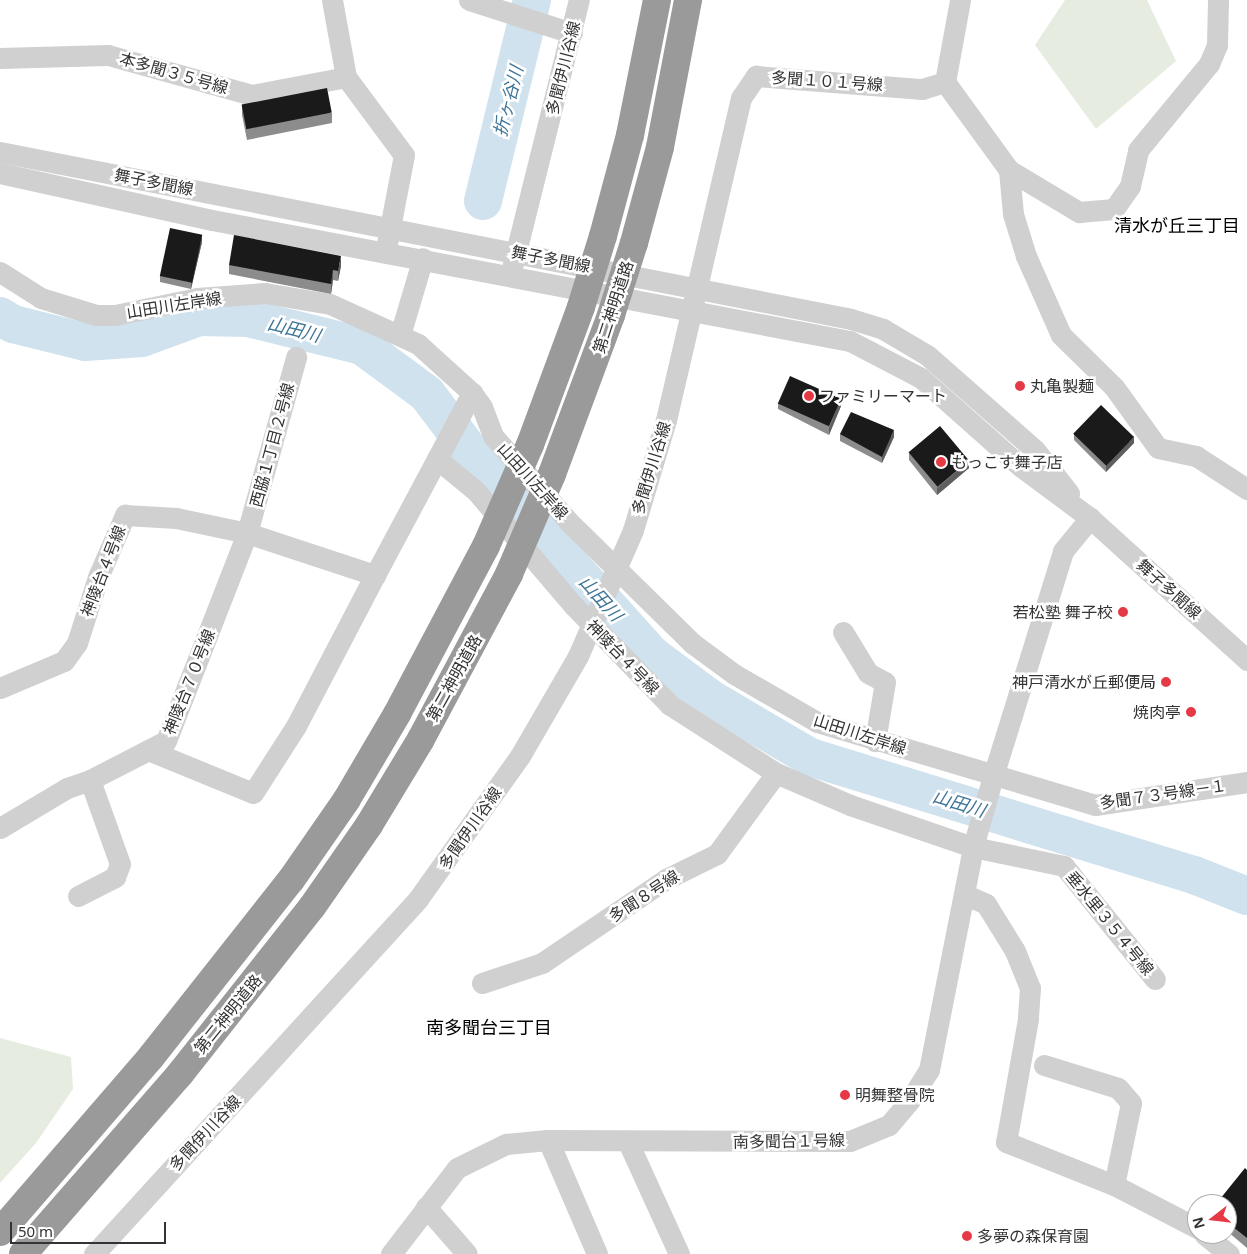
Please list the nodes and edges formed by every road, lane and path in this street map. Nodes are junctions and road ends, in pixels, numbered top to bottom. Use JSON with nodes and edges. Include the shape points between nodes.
{"nodes":[{"id":1,"x":332,"y":0,"type":"edge"},
{"id":2,"x":469,"y":0,"type":"edge"},
{"id":3,"x":579,"y":0,"type":"edge"},
{"id":4,"x":657,"y":0,"type":"edge"},
{"id":5,"x":688,"y":0,"type":"edge"},
{"id":6,"x":960,"y":0,"type":"edge"},
{"id":7,"x":1218,"y":0,"type":"edge"},
{"id":8,"x":572,"y":33,"type":"junction"},
{"id":9,"x":0,"y":58,"type":"edge"},
{"id":10,"x":346,"y":77,"type":"junction"},
{"id":11,"x":945,"y":82,"type":"junction"},
{"id":12,"x":0,"y":152,"type":"edge"},
{"id":13,"x":1009,"y":170,"type":"junction"},
{"id":14,"x":0,"y":173,"type":"edge"},
{"id":15,"x":390,"y":229,"type":"junction"},
{"id":16,"x":386,"y":250,"type":"junction"},
{"id":17,"x":516,"y":251,"type":"junction"},
{"id":18,"x":423,"y":258,"type":"junction"},
{"id":19,"x":0,"y":272,"type":"edge"},
{"id":20,"x":510,"y":275,"type":"junction"},
{"id":21,"x":698,"y":288,"type":"junction"},
{"id":22,"x":692,"y":310,"type":"junction"},
{"id":23,"x":400,"y":335,"type":"junction"},
{"id":24,"x":296,"y":357,"type":"dead end"},
{"id":25,"x":472,"y":394,"type":"junction"},
{"id":26,"x":437,"y":459,"type":"junction"},
{"id":27,"x":1247,"y":489,"type":"edge"},
{"id":28,"x":1090,"y":518,"type":"junction"},
{"id":29,"x":247,"y":533,"type":"junction"},
{"id":30,"x":375,"y":574,"type":"junction"},
{"id":31,"x":843,"y":632,"type":"dead end"},
{"id":32,"x":1247,"y":660,"type":"edge"},
{"id":33,"x":0,"y":688,"type":"edge"},
{"id":34,"x":875,"y":741,"type":"junction"},
{"id":35,"x":148,"y":750,"type":"junction"},
{"id":36,"x":776,"y":773,"type":"junction"},
{"id":37,"x":994,"y":773,"type":"junction"},
{"id":38,"x":90,"y":780,"type":"junction"},
{"id":39,"x":1247,"y":782,"type":"edge"},
{"id":40,"x":0,"y":828,"type":"edge"},
{"id":41,"x":973,"y":847,"type":"junction"},
{"id":42,"x":1064,"y":866,"type":"joint"},
{"id":43,"x":966,"y":895,"type":"junction"},
{"id":44,"x":78,"y":896,"type":"dead end"},
{"id":45,"x":1155,"y":979,"type":"dead end"},
{"id":46,"x":482,"y":983,"type":"dead end"},
{"id":47,"x":1044,"y":1065,"type":"dead end"},
{"id":48,"x":548,"y":1140,"type":"junction"},
{"id":49,"x":628,"y":1142,"type":"junction"},
{"id":50,"x":1114,"y":1185,"type":"junction"},
{"id":51,"x":426,"y":1207,"type":"junction"},
{"id":52,"x":1187,"y":1223,"type":"edge"},
{"id":53,"x":0,"y":1232,"type":"edge"},
{"id":54,"x":1216,"y":1244,"type":"edge"},
{"id":55,"x":23,"y":1254,"type":"edge"},
{"id":56,"x":94,"y":1254,"type":"edge"},
{"id":57,"x":391,"y":1254,"type":"edge"},
{"id":58,"x":467,"y":1254,"type":"edge"},
{"id":59,"x":597,"y":1254,"type":"edge"},
{"id":60,"x":679,"y":1254,"type":"edge"},
{"id":61,"x":1229,"y":1254,"type":"edge"}],
"edges":[{"from":1,"to":10,"type":"street"},
{"from":2,"to":8,"type":"street"},
{"from":3,"to":8,"type":"street","name":"多聞伊川谷線"},
{"from":4,"to":53,"type":"highway","name":"第二神明道路","bridge":true,"via":[[630,135],[581,308],[530,445],[486,546],[397,714],[347,799],[291,880],[152,1057]]},
{"from":5,"to":55,"type":"highway","name":"第二神明道路","bridge":true,"via":[[660,146],[634,243],[552,474],[509,574],[421,739],[369,825],[312,907],[180,1074]]},
{"from":6,"to":11,"type":"street"},
{"from":7,"to":13,"type":"street","via":[[1217,45],[1209,64],[1138,150],[1130,186],[1114,210],[1079,212]]},
{"from":8,"to":17,"type":"street","name":"多聞伊川谷線"},
{"from":9,"to":10,"type":"street","name":"本多聞３５号線","via":[[108,55],[252,95]]},
{"from":10,"to":15,"type":"street","via":[[404,154]]},
{"from":11,"to":13,"type":"street"},
{"from":11,"to":21,"type":"street","name":"多聞１０１号線","via":[[922,89],[756,76],[742,98]]},
{"from":12,"to":15,"type":"street","name":"舞子多聞線"},
{"from":13,"to":27,"type":"street","via":[[1013,214],[1026,256],[1061,335],[1114,387],[1158,448],[1196,456]]},
{"from":14,"to":16,"type":"street","name":"舞子多聞線","via":[[212,220]]},
{"from":15,"to":16,"type":"street"},
{"from":15,"to":17,"type":"street","name":"舞子多聞線"},
{"from":16,"to":18,"type":"street","name":"舞子多聞線"},
{"from":17,"to":20,"type":"street","name":"多聞伊川谷線"},
{"from":17,"to":21,"type":"street","name":"舞子多聞線"},
{"from":18,"to":20,"type":"street","name":"舞子多聞線"},
{"from":18,"to":23,"type":"street"},
{"from":19,"to":23,"type":"street","name":"山田川左岸線","via":[[41,298],[96,315],[115,315],[197,298],[265,293],[330,304]]},
{"from":20,"to":22,"type":"street","name":"舞子多聞線"},
{"from":21,"to":22,"type":"street","name":"多聞伊川谷線"},
{"from":21,"to":28,"type":"street","name":"舞子多聞線","via":[[851,318],[883,329],[927,355],[978,397],[1035,450]]},
{"from":22,"to":28,"type":"street","name":"舞子多聞線","via":[[850,341],[874,353],[921,378],[1020,466]]},
{"from":22,"to":56,"type":"street","name":"多聞伊川谷線","bridge":true,"via":[[666,420],[632,530],[578,656],[520,756],[418,899]]},
{"from":23,"to":25,"type":"street","name":"山田川左岸線","via":[[418,344]]},
{"from":24,"to":29,"type":"street","name":"西脇１丁目２号線"},
{"from":25,"to":26,"type":"street"},
{"from":25,"to":34,"type":"street","name":"山田川左岸線","via":[[482,407],[493,436],[569,522],[692,643],[734,674],[817,722]]},
{"from":26,"to":30,"type":"street"},
{"from":26,"to":36,"type":"street","name":"神陵台４号線","via":[[476,491],[574,606],[670,705]]},
{"from":28,"to":32,"type":"street","name":"舞子多聞線"},
{"from":28,"to":37,"type":"street","name":"南多聞台１号線","via":[[1063,551]]},
{"from":29,"to":30,"type":"street","name":"神陵台４号線"},
{"from":29,"to":33,"type":"street","name":"神陵台４号線","via":[[176,518],[125,515],[98,577],[76,643],[64,661]]},
{"from":29,"to":35,"type":"street","name":"神陵台７０号線","via":[[166,741]]},
{"from":30,"to":35,"type":"street","via":[[296,726],[253,793]]},
{"from":31,"to":34,"type":"street","via":[[868,673],[884,682]]},
{"from":34,"to":37,"type":"street","name":"山田川左岸線"},
{"from":35,"to":38,"type":"street","name":"神陵台７０号線"},
{"from":36,"to":41,"type":"street","name":"神陵台４号線","via":[[850,805]]},
{"from":36,"to":46,"type":"street","name":"多聞８号線","via":[[717,854],[666,879],[542,963]]},
{"from":37,"to":39,"type":"street","name":"多聞７３号線－１","via":[[1095,805]]},
{"from":37,"to":41,"type":"street","name":"南多聞台１号線"},
{"from":38,"to":40,"type":"street","name":"神陵台７０号線","via":[[66,788]]},
{"from":38,"to":44,"type":"street","via":[[120,864],[115,877]]},
{"from":41,"to":42,"type":"street","name":"神陵台４号線"},
{"from":41,"to":43,"type":"street","name":"南多聞台１号線"},
{"from":42,"to":45,"type":"street","name":"垂水里３５４号線"},
{"from":43,"to":49,"type":"street","name":"南多聞台１号線","via":[[929,1070],[889,1125],[850,1141]]},
{"from":43,"to":50,"type":"street","via":[[986,904],[1015,951],[1030,988],[1028,1019],[1006,1142]]},
{"from":47,"to":50,"type":"street","via":[[1118,1088],[1131,1103]]},
{"from":48,"to":49,"type":"street","name":"南多聞台１号線"},
{"from":48,"to":51,"type":"street","name":"南多聞台１号線","via":[[506,1144],[457,1168]]},
{"from":48,"to":59,"type":"street"},
{"from":49,"to":60,"type":"street"},
{"from":50,"to":52,"type":"street"},
{"from":51,"to":57,"type":"street","name":"南多聞台１号線"},
{"from":51,"to":58,"type":"street"},
{"from":54,"to":61,"type":"street"}]}
